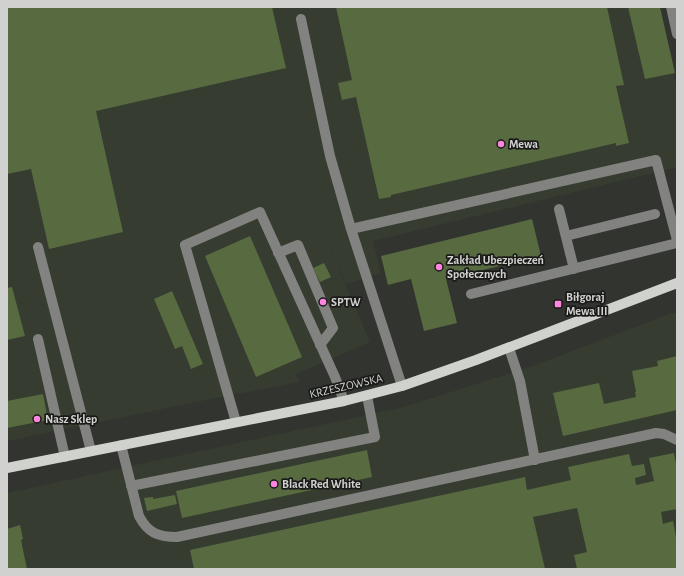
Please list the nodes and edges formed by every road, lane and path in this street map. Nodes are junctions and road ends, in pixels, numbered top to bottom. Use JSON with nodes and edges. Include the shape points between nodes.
{"nodes":[{"id":1,"x":671,"y":7,"type":"edge"},
{"id":2,"x":301,"y":19,"type":"dead end"},
{"id":3,"x":677,"y":34,"type":"edge"},
{"id":4,"x":559,"y":208,"type":"dead end"},
{"id":5,"x":655,"y":214,"type":"dead end"},
{"id":6,"x":351,"y":229,"type":"junction"},
{"id":7,"x":566,"y":236,"type":"junction"},
{"id":8,"x":677,"y":240,"type":"edge"},
{"id":9,"x":677,"y":243,"type":"edge"},
{"id":10,"x":38,"y":247,"type":"dead end"},
{"id":11,"x":278,"y":253,"type":"junction"},
{"id":12,"x":574,"y":269,"type":"junction"},
{"id":13,"x":677,"y":283,"type":"edge"},
{"id":14,"x":470,"y":294,"type":"dead end"},
{"id":15,"x":38,"y":339,"type":"dead end"},
{"id":16,"x":320,"y":345,"type":"junction"},
{"id":17,"x":509,"y":348,"type":"junction"},
{"id":18,"x":402,"y":386,"type":"junction"},
{"id":19,"x":366,"y":396,"type":"junction"},
{"id":20,"x":344,"y":401,"type":"junction"},
{"id":21,"x":236,"y":422,"type":"junction"},
{"id":22,"x":677,"y":440,"type":"edge"},
{"id":23,"x":122,"y":445,"type":"junction"},
{"id":24,"x":91,"y":451,"type":"junction"},
{"id":25,"x":65,"y":457,"type":"junction"},
{"id":26,"x":535,"y":460,"type":"junction"},
{"id":27,"x":7,"y":468,"type":"edge"},
{"id":28,"x":132,"y":486,"type":"junction"}],
"edges":[{"from":1,"to":3,"type":"street"},
{"from":2,"to":6,"type":"street","via":[[330,156]]},
{"from":4,"to":7,"type":"street"},
{"from":5,"to":7,"type":"street"},
{"from":6,"to":8,"type":"street","via":[[656,160]]},
{"from":6,"to":18,"type":"street"},
{"from":7,"to":12,"type":"street"},
{"from":9,"to":12,"type":"street"},
{"from":10,"to":24,"type":"street"},
{"from":11,"to":16,"type":"street"},
{"from":11,"to":16,"type":"street","via":[[298,245],[333,328]]},
{"from":11,"to":21,"type":"street","via":[[260,212],[185,245]]},
{"from":12,"to":14,"type":"street"},
{"from":13,"to":17,"type":"main road","name":"KRZESZOWSKA"},
{"from":15,"to":25,"type":"street"},
{"from":16,"to":20,"type":"street"},
{"from":17,"to":18,"type":"main road","name":"KRZESZOWSKA"},
{"from":17,"to":26,"type":"street","via":[[520,381]]},
{"from":18,"to":19,"type":"main road","name":"KRZESZOWSKA"},
{"from":19,"to":20,"type":"main road","name":"KRZESZOWSKA"},
{"from":19,"to":28,"type":"street","via":[[376,437]]},
{"from":20,"to":21,"type":"main road","name":"KRZESZOWSKA"},
{"from":21,"to":23,"type":"main road","name":"KRZESZOWSKA"},
{"from":22,"to":26,"type":"street","via":[[656,433]]},
{"from":23,"to":24,"type":"main road","name":"KRZESZOWSKA"},
{"from":23,"to":28,"type":"street"},
{"from":24,"to":25,"type":"main road","name":"KRZESZOWSKA"},
{"from":25,"to":27,"type":"main road","name":"KRZESZOWSKA"},
{"from":26,"to":28,"type":"street","via":[[177,538],[157,535],[148,530],[139,516]]}]}
